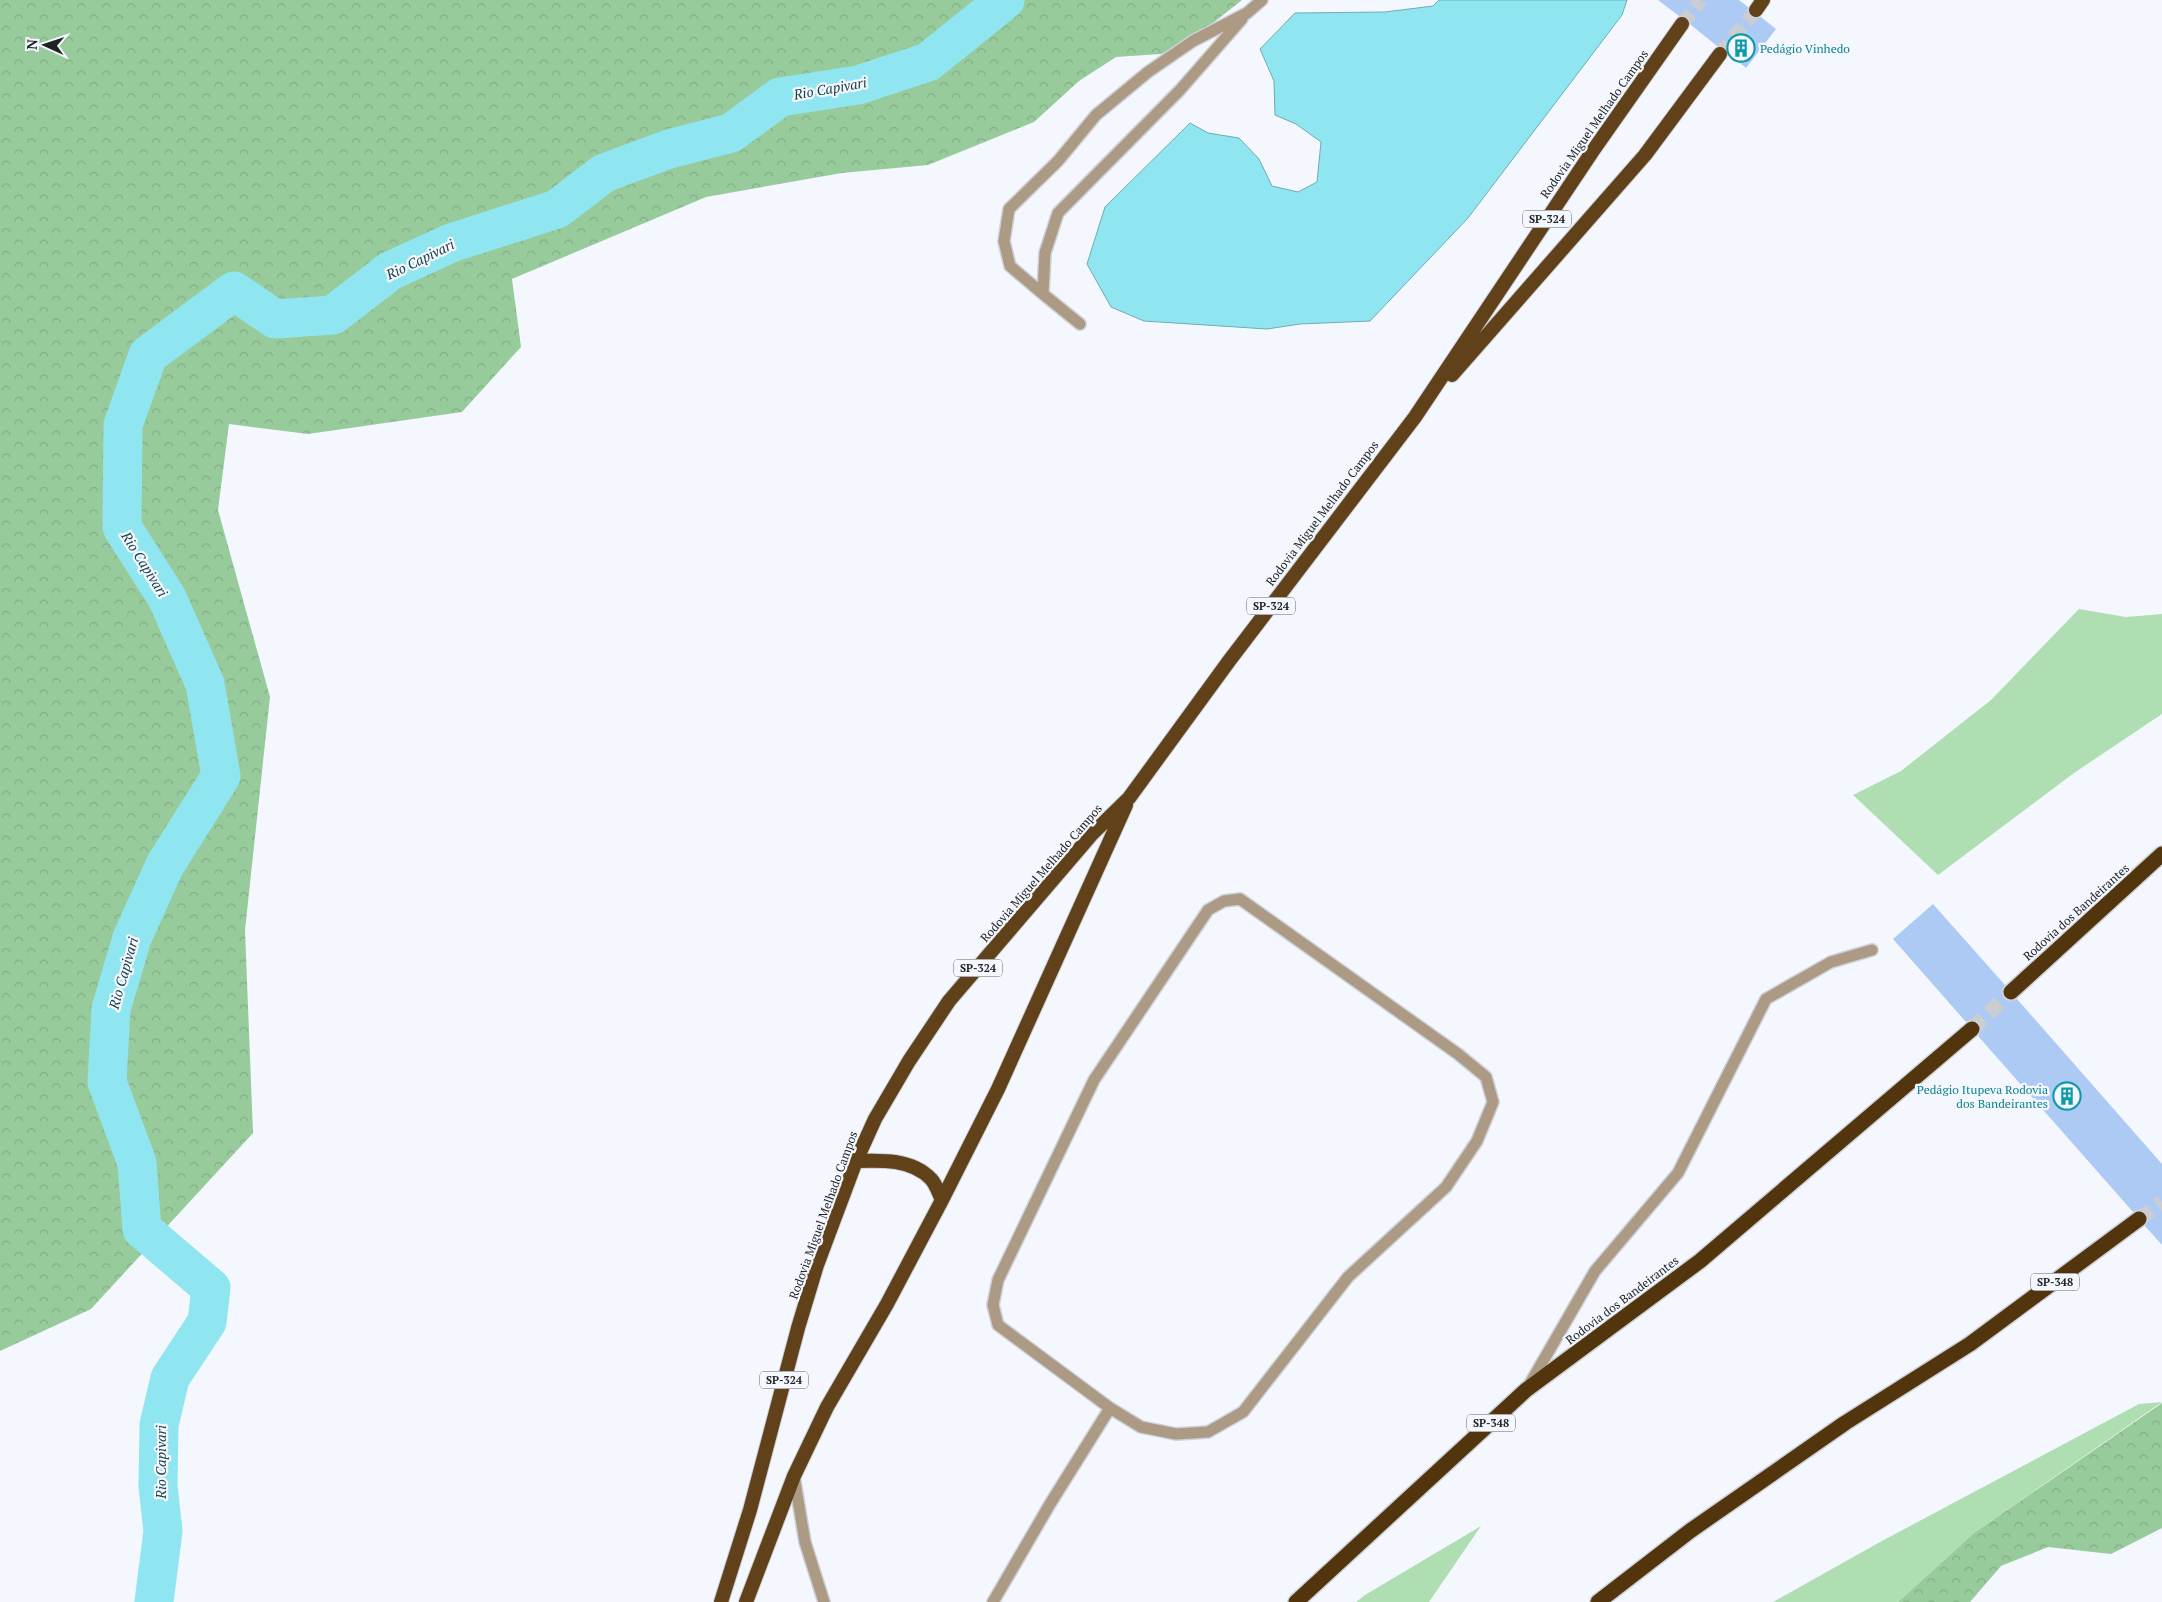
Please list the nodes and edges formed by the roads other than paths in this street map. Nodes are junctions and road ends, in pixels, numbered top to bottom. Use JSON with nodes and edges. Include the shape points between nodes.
{"nodes":[{"id":1,"x":1262,"y":0,"type":"edge"},
{"id":2,"x":1247,"y":13,"type":"junction"},
{"id":3,"x":1682,"y":24,"type":"tunnel mouth"},
{"id":4,"x":1720,"y":54,"type":"tunnel mouth"},
{"id":5,"x":1044,"y":294,"type":"junction"},
{"id":6,"x":1080,"y":324,"type":"dead end"},
{"id":7,"x":1415,"y":417,"type":"junction"},
{"id":8,"x":1129,"y":798,"type":"junction"},
{"id":9,"x":2162,"y":854,"type":"edge"},
{"id":10,"x":1872,"y":950,"type":"dead end"},
{"id":11,"x":2011,"y":992,"type":"tunnel mouth"},
{"id":12,"x":1972,"y":1029,"type":"tunnel mouth"},
{"id":13,"x":856,"y":1161,"type":"junction"},
{"id":14,"x":942,"y":1200,"type":"junction"},
{"id":15,"x":2139,"y":1219,"type":"tunnel mouth"},
{"id":16,"x":1526,"y":1390,"type":"junction"},
{"id":17,"x":1110,"y":1408,"type":"junction"},
{"id":18,"x":794,"y":1476,"type":"junction"},
{"id":19,"x":721,"y":1602,"type":"edge"},
{"id":20,"x":746,"y":1602,"type":"edge"},
{"id":21,"x":824,"y":1602,"type":"edge"},
{"id":22,"x":993,"y":1602,"type":"edge"},
{"id":23,"x":1296,"y":1602,"type":"edge"},
{"id":24,"x":1598,"y":1602,"type":"edge"}],
"edges":[{"from":1,"to":2,"type":"lane"},
{"from":2,"to":5,"type":"lane","via":[[1180,90],[1058,213],[1045,253]]},
{"from":2,"to":5,"type":"lane","via":[[1193,41],[1148,72],[1096,115],[1058,161],[1009,209],[1004,241],[1010,266]]},
{"from":3,"to":7,"type":"highway","name":"Rodovia Miguel Melhado Campos","number":"SP-324","via":[[1592,152]]},
{"from":4,"to":7,"type":"highway","name":"Rodovia Miguel Melhado Campos","number":"SP-324","via":[[1645,154]]},
{"from":5,"to":6,"type":"lane"},
{"from":7,"to":8,"type":"highway","name":"Rodovia Miguel Melhado Campos","number":"SP-324"},
{"from":8,"to":13,"type":"highway","name":"Rodovia Miguel Melhado Campos","number":"SP-324","via":[[1092,834],[950,1001],[904,1069],[875,1119]]},
{"from":8,"to":14,"type":"highway","name":"Rodovia Miguel Melhado Campos","number":"SP-324","via":[[998,1089]]},
{"from":9,"to":11,"type":"highway","name":"Rodovia dos Bandeirantes"},
{"from":10,"to":16,"type":"lane","via":[[1830,962],[1766,999],[1678,1173],[1595,1271]]},
{"from":12,"to":16,"type":"highway","name":"Rodovia dos Bandeirantes","number":"SP-348","via":[[1700,1260]]},
{"from":13,"to":14,"type":"highway","via":[[881,1160],[919,1169],[933,1180]]},
{"from":13,"to":19,"type":"highway","name":"Rodovia Miguel Melhado Campos","number":"SP-324","via":[[817,1265]]},
{"from":14,"to":18,"type":"highway","name":"Rodovia Miguel Melhado Campos","number":"SP-324","via":[[828,1406]]},
{"from":15,"to":24,"type":"highway","number":"SP-348","via":[[1970,1344],[1845,1423],[1698,1525]]},
{"from":16,"to":23,"type":"highway","name":"Rodovia dos Bandeirantes","number":"SP-348"},
{"from":17,"to":17,"type":"lane","via":[[998,1325],[993,1306],[998,1280],[1094,1080],[1208,910],[1224,900],[1240,899],[1458,1054],[1486,1077],[1493,1102],[1477,1141],[1446,1186],[1348,1277],[1243,1412],[1208,1432],[1176,1434],[1142,1427]]},
{"from":17,"to":22,"type":"lane"},
{"from":18,"to":20,"type":"highway","name":"Rodovia Miguel Melhado Campos","number":"SP-324"},
{"from":18,"to":21,"type":"lane","via":[[805,1542]]}]}
